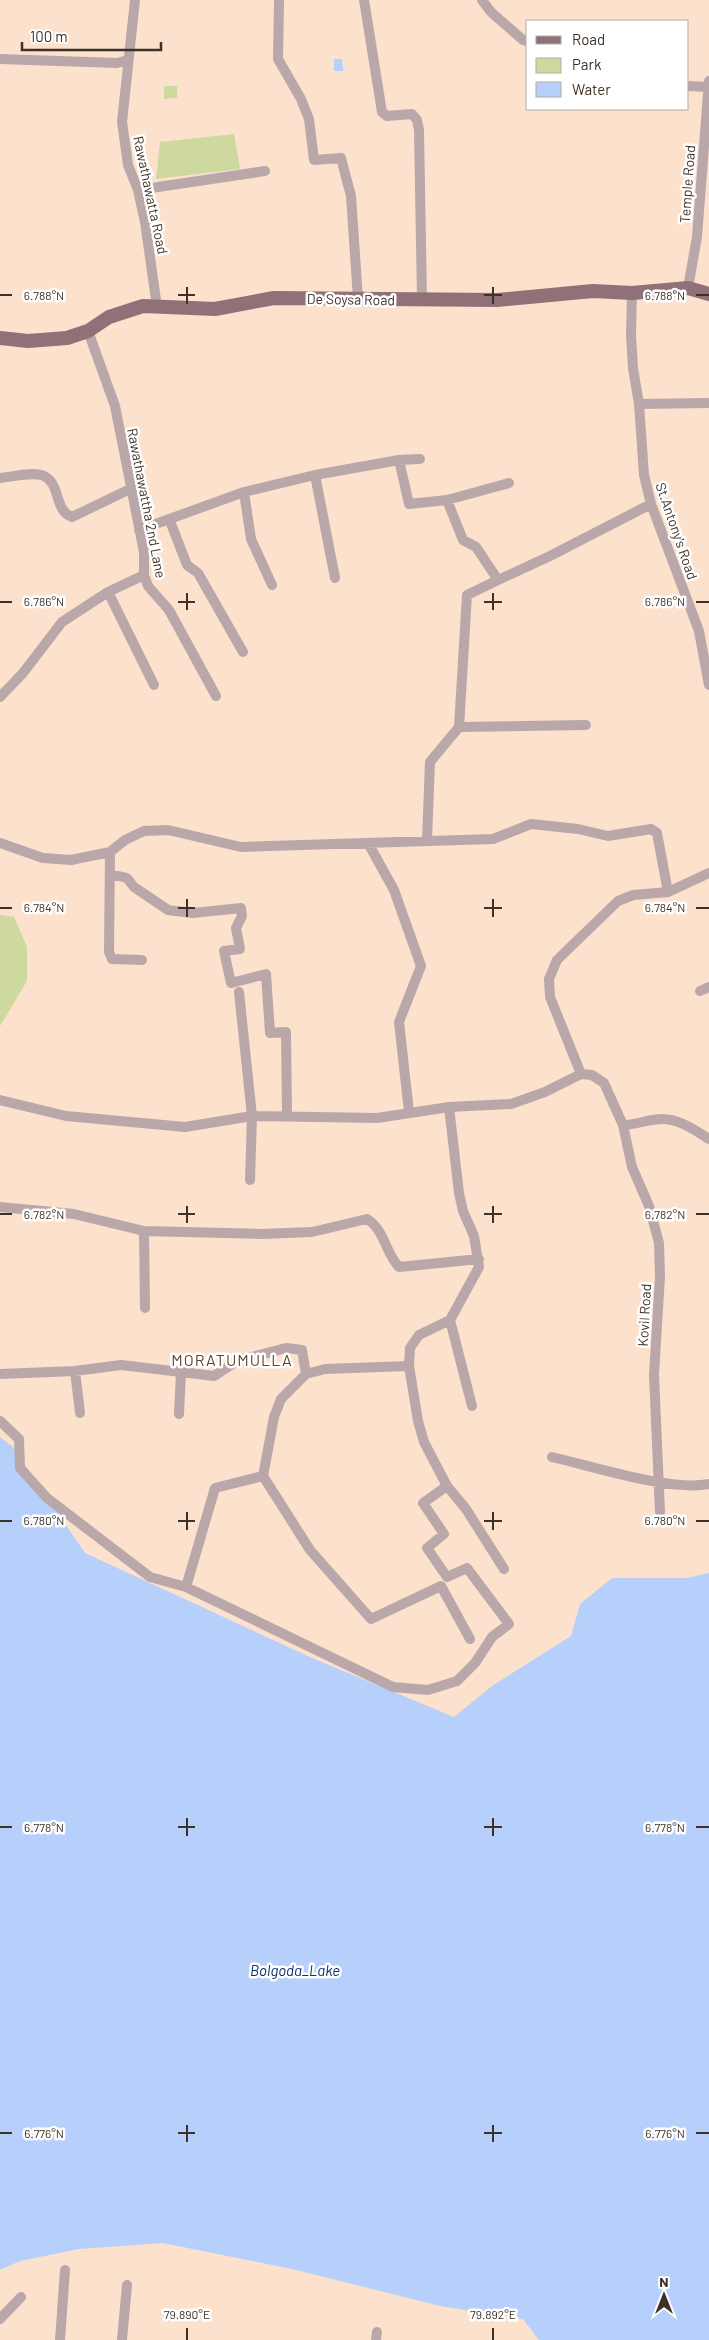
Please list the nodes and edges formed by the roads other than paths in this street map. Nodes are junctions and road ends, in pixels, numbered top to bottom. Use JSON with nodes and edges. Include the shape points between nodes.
{"nodes":[{"id":1,"x":135,"y":0,"type":"edge"},
{"id":2,"x":279,"y":0,"type":"edge"},
{"id":3,"x":364,"y":0,"type":"edge"},
{"id":4,"x":482,"y":0,"type":"edge"},
{"id":5,"x":526,"y":40,"type":"edge"},
{"id":6,"x":0,"y":59,"type":"edge"},
{"id":7,"x":128,"y":60,"type":"junction"},
{"id":8,"x":709,"y":85,"type":"edge"},
{"id":9,"x":689,"y":86,"type":"edge"},
{"id":10,"x":266,"y":171,"type":"dead end"},
{"id":11,"x":138,"y":190,"type":"junction"},
{"id":12,"x":688,"y":288,"type":"junction"},
{"id":13,"x":632,"y":293,"type":"junction"},
{"id":14,"x":709,"y":294,"type":"edge"},
{"id":15,"x":358,"y":299,"type":"junction"},
{"id":16,"x":422,"y":300,"type":"junction"},
{"id":17,"x":157,"y":307,"type":"junction"},
{"id":18,"x":88,"y":331,"type":"junction"},
{"id":19,"x":0,"y":338,"type":"edge"},
{"id":20,"x":709,"y":403,"type":"edge"},
{"id":21,"x":639,"y":404,"type":"junction"},
{"id":22,"x":420,"y":459,"type":"dead end"},
{"id":23,"x":399,"y":460,"type":"junction"},
{"id":24,"x":315,"y":475,"type":"junction"},
{"id":25,"x":0,"y":478,"type":"edge"},
{"id":26,"x":509,"y":482,"type":"dead end"},
{"id":27,"x":130,"y":488,"type":"junction"},
{"id":28,"x":244,"y":492,"type":"junction"},
{"id":29,"x":447,"y":500,"type":"junction"},
{"id":30,"x":650,"y":504,"type":"junction"},
{"id":31,"x":170,"y":521,"type":"junction"},
{"id":32,"x":140,"y":530,"type":"junction"},
{"id":33,"x":144,"y":575,"type":"junction"},
{"id":34,"x":335,"y":578,"type":"dead end"},
{"id":35,"x":498,"y":580,"type":"junction"},
{"id":36,"x":272,"y":585,"type":"dead end"},
{"id":37,"x":108,"y":592,"type":"junction"},
{"id":38,"x":704,"y":630,"type":"edge"},
{"id":39,"x":243,"y":652,"type":"dead end"},
{"id":40,"x":154,"y":685,"type":"dead end"},
{"id":41,"x":709,"y":686,"type":"edge"},
{"id":42,"x":216,"y":696,"type":"dead end"},
{"id":43,"x":0,"y":697,"type":"edge"},
{"id":44,"x":586,"y":725,"type":"dead end"},
{"id":45,"x":460,"y":727,"type":"junction"},
{"id":46,"x":427,"y":840,"type":"junction"},
{"id":47,"x":0,"y":843,"type":"edge"},
{"id":48,"x":368,"y":843,"type":"junction"},
{"id":49,"x":110,"y":852,"type":"junction"},
{"id":50,"x":110,"y":874,"type":"junction"},
{"id":51,"x":709,"y":874,"type":"edge"},
{"id":52,"x":668,"y":892,"type":"junction"},
{"id":53,"x":142,"y":960,"type":"dead end"},
{"id":54,"x":239,"y":992,"type":"dead end"},
{"id":55,"x":581,"y":1074,"type":"junction"},
{"id":56,"x":0,"y":1100,"type":"edge"},
{"id":57,"x":449,"y":1107,"type":"junction"},
{"id":58,"x":409,"y":1112,"type":"junction"},
{"id":59,"x":287,"y":1115,"type":"junction"},
{"id":60,"x":252,"y":1116,"type":"junction"},
{"id":61,"x":622,"y":1124,"type":"junction"},
{"id":62,"x":709,"y":1139,"type":"edge"},
{"id":63,"x":250,"y":1180,"type":"dead end"},
{"id":64,"x":0,"y":1207,"type":"edge"},
{"id":65,"x":144,"y":1230,"type":"junction"},
{"id":66,"x":479,"y":1259,"type":"junction"},
{"id":67,"x":145,"y":1308,"type":"dead end"},
{"id":68,"x":450,"y":1320,"type":"junction"},
{"id":69,"x":409,"y":1366,"type":"junction"},
{"id":70,"x":75,"y":1371,"type":"junction"},
{"id":71,"x":181,"y":1372,"type":"junction"},
{"id":72,"x":0,"y":1374,"type":"edge"},
{"id":73,"x":306,"y":1374,"type":"junction"},
{"id":74,"x":472,"y":1406,"type":"dead end"},
{"id":75,"x":80,"y":1413,"type":"dead end"},
{"id":76,"x":179,"y":1414,"type":"dead end"},
{"id":77,"x":0,"y":1421,"type":"edge"},
{"id":78,"x":552,"y":1457,"type":"dead end"},
{"id":79,"x":264,"y":1476,"type":"junction"},
{"id":80,"x":659,"y":1482,"type":"junction"},
{"id":81,"x":709,"y":1484,"type":"edge"},
{"id":82,"x":447,"y":1486,"type":"junction"},
{"id":83,"x":660,"y":1512,"type":"dead end"},
{"id":84,"x":504,"y":1569,"type":"dead end"},
{"id":85,"x":186,"y":1587,"type":"junction"},
{"id":86,"x":470,"y":1639,"type":"dead end"},
{"id":87,"x":65,"y":2270,"type":"dead end"},
{"id":88,"x":127,"y":2285,"type":"dead end"},
{"id":89,"x":21,"y":2297,"type":"dead end"},
{"id":90,"x":0,"y":2319,"type":"edge"},
{"id":91,"x":60,"y":2340,"type":"edge"},
{"id":92,"x":122,"y":2340,"type":"edge"}],
"edges":[{"from":1,"to":7,"type":"street","name":"Rawathawatta Road"},
{"from":2,"to":15,"type":"street","via":[[278,59],[309,119],[314,160],[341,158],[351,196]]},
{"from":3,"to":16,"type":"street","via":[[382,112],[388,116],[412,114],[419,130]]},
{"from":4,"to":5,"type":"street","via":[[491,12]]},
{"from":6,"to":7,"type":"street","via":[[117,63]]},
{"from":7,"to":11,"type":"street","name":"Rawathawatta Road","via":[[122,122],[128,164]]},
{"from":8,"to":9,"type":"street"},
{"from":8,"to":12,"type":"street","name":"Temple Road","via":[[697,237]]},
{"from":10,"to":11,"type":"street"},
{"from":11,"to":17,"type":"street","name":"Rawathawatta Road"},
{"from":12,"to":13,"type":"main road","name":"De Soysa Road"},
{"from":12,"to":14,"type":"main road","name":"De Soysa Road"},
{"from":13,"to":16,"type":"main road","name":"De Soysa Road","via":[[594,291],[497,300]]},
{"from":13,"to":21,"type":"street","name":"St.Antony's Road","via":[[633,368]]},
{"from":15,"to":16,"type":"main road","name":"De Soysa Road"},
{"from":15,"to":17,"type":"main road","name":"De Soysa Road","via":[[274,298],[215,309]]},
{"from":17,"to":18,"type":"main road","name":"De Soysa Road","via":[[129,310],[109,317]]},
{"from":18,"to":19,"type":"main road","name":"De Soysa Road","via":[[54,340]]},
{"from":18,"to":27,"type":"street","name":"Rawathawattha 2nd Lane","via":[[115,406]]},
{"from":20,"to":21,"type":"street"},
{"from":21,"to":30,"type":"street","name":"St.Antony's Road","via":[[644,475]]},
{"from":22,"to":23,"type":"street"},
{"from":23,"to":24,"type":"street"},
{"from":23,"to":29,"type":"street","via":[[409,504]]},
{"from":24,"to":28,"type":"street"},
{"from":24,"to":34,"type":"street"},
{"from":25,"to":27,"type":"street","via":[[44,476],[52,484],[63,511],[72,517]]},
{"from":26,"to":29,"type":"street"},
{"from":27,"to":32,"type":"street","name":"Rawathawattha 2nd Lane"},
{"from":28,"to":31,"type":"street"},
{"from":28,"to":36,"type":"street","via":[[251,539]]},
{"from":29,"to":35,"type":"street","via":[[463,540],[476,547]]},
{"from":30,"to":35,"type":"street"},
{"from":30,"to":38,"type":"street","name":"St.Antony's Road"},
{"from":31,"to":32,"type":"street"},
{"from":31,"to":39,"type":"street","via":[[187,565],[198,573]]},
{"from":32,"to":33,"type":"street","name":"Rawathawattha 2nd Lane"},
{"from":33,"to":37,"type":"street"},
{"from":33,"to":42,"type":"street","name":"Rawathawattha 2nd Lane","via":[[148,586],[170,610]]},
{"from":35,"to":45,"type":"street","via":[[467,595]]},
{"from":37,"to":40,"type":"street"},
{"from":37,"to":43,"type":"street","via":[[62,622]]},
{"from":38,"to":41,"type":"street","name":"St.Antony's Road"},
{"from":44,"to":45,"type":"street"},
{"from":45,"to":46,"type":"street","via":[[430,762]]},
{"from":46,"to":48,"type":"street"},
{"from":46,"to":52,"type":"street","via":[[493,839],[531,824],[608,836],[651,829],[657,834]]},
{"from":47,"to":49,"type":"street","via":[[43,858],[71,860]]},
{"from":48,"to":49,"type":"street","via":[[241,847],[168,830],[144,831]]},
{"from":48,"to":58,"type":"street","via":[[394,890],[421,966],[399,1022]]},
{"from":49,"to":50,"type":"street"},
{"from":50,"to":53,"type":"street","via":[[109,952],[112,959]]},
{"from":50,"to":59,"type":"street","via":[[127,878],[134,887],[168,910],[193,913],[241,908],[242,916],[236,928],[240,949],[224,951],[231,982],[266,974],[270,1033],[286,1032]]},
{"from":51,"to":52,"type":"street"},
{"from":52,"to":55,"type":"street","via":[[633,895],[618,901],[557,960],[550,980],[550,997]]},
{"from":54,"to":60,"type":"street"},
{"from":55,"to":57,"type":"street","via":[[511,1104]]},
{"from":55,"to":61,"type":"street","name":"Kovil Road","via":[[592,1075],[604,1083]]},
{"from":56,"to":60,"type":"street","via":[[66,1116],[185,1127]]},
{"from":57,"to":58,"type":"street"},
{"from":57,"to":66,"type":"street","via":[[458,1194]]},
{"from":58,"to":59,"type":"street","via":[[377,1118]]},
{"from":59,"to":60,"type":"street"},
{"from":60,"to":63,"type":"street"},
{"from":61,"to":62,"type":"street","via":[[661,1118],[675,1120]]},
{"from":61,"to":80,"type":"street","name":"Kovil Road","via":[[632,1167],[649,1206],[658,1243],[660,1276],[654,1375]]},
{"from":64,"to":65,"type":"street","via":[[74,1214]]},
{"from":65,"to":66,"type":"street","via":[[292,1233],[312,1232],[367,1219],[374,1224],[400,1267]]},
{"from":65,"to":67,"type":"street"},
{"from":66,"to":68,"type":"street","via":[[479,1267]]},
{"from":68,"to":69,"type":"street","via":[[419,1334],[410,1348]]},
{"from":68,"to":74,"type":"street"},
{"from":69,"to":73,"type":"street","via":[[325,1369]]},
{"from":69,"to":82,"type":"street","via":[[424,1442]]},
{"from":70,"to":71,"type":"street","via":[[121,1366]]},
{"from":70,"to":72,"type":"street"},
{"from":70,"to":75,"type":"street"},
{"from":71,"to":73,"type":"street","via":[[214,1376],[236,1362],[286,1348],[302,1350]]},
{"from":71,"to":76,"type":"street"},
{"from":73,"to":79,"type":"street","via":[[281,1400],[274,1417]]},
{"from":77,"to":85,"type":"street","via":[[19,1439],[20,1468],[47,1498],[150,1577]]},
{"from":78,"to":80,"type":"street"},
{"from":79,"to":85,"type":"street","via":[[215,1488]]},
{"from":79,"to":86,"type":"street","via":[[310,1550],[371,1618],[441,1586]]},
{"from":80,"to":81,"type":"street"},
{"from":80,"to":83,"type":"street","name":"Kovil Road"},
{"from":82,"to":84,"type":"street"},
{"from":82,"to":85,"type":"street","via":[[423,1503],[444,1534],[427,1548],[447,1578],[466,1568],[509,1624],[492,1637],[475,1663],[457,1681],[428,1690],[393,1687]]},
{"from":87,"to":91,"type":"street"},
{"from":88,"to":92,"type":"street"},
{"from":89,"to":90,"type":"street"}]}
